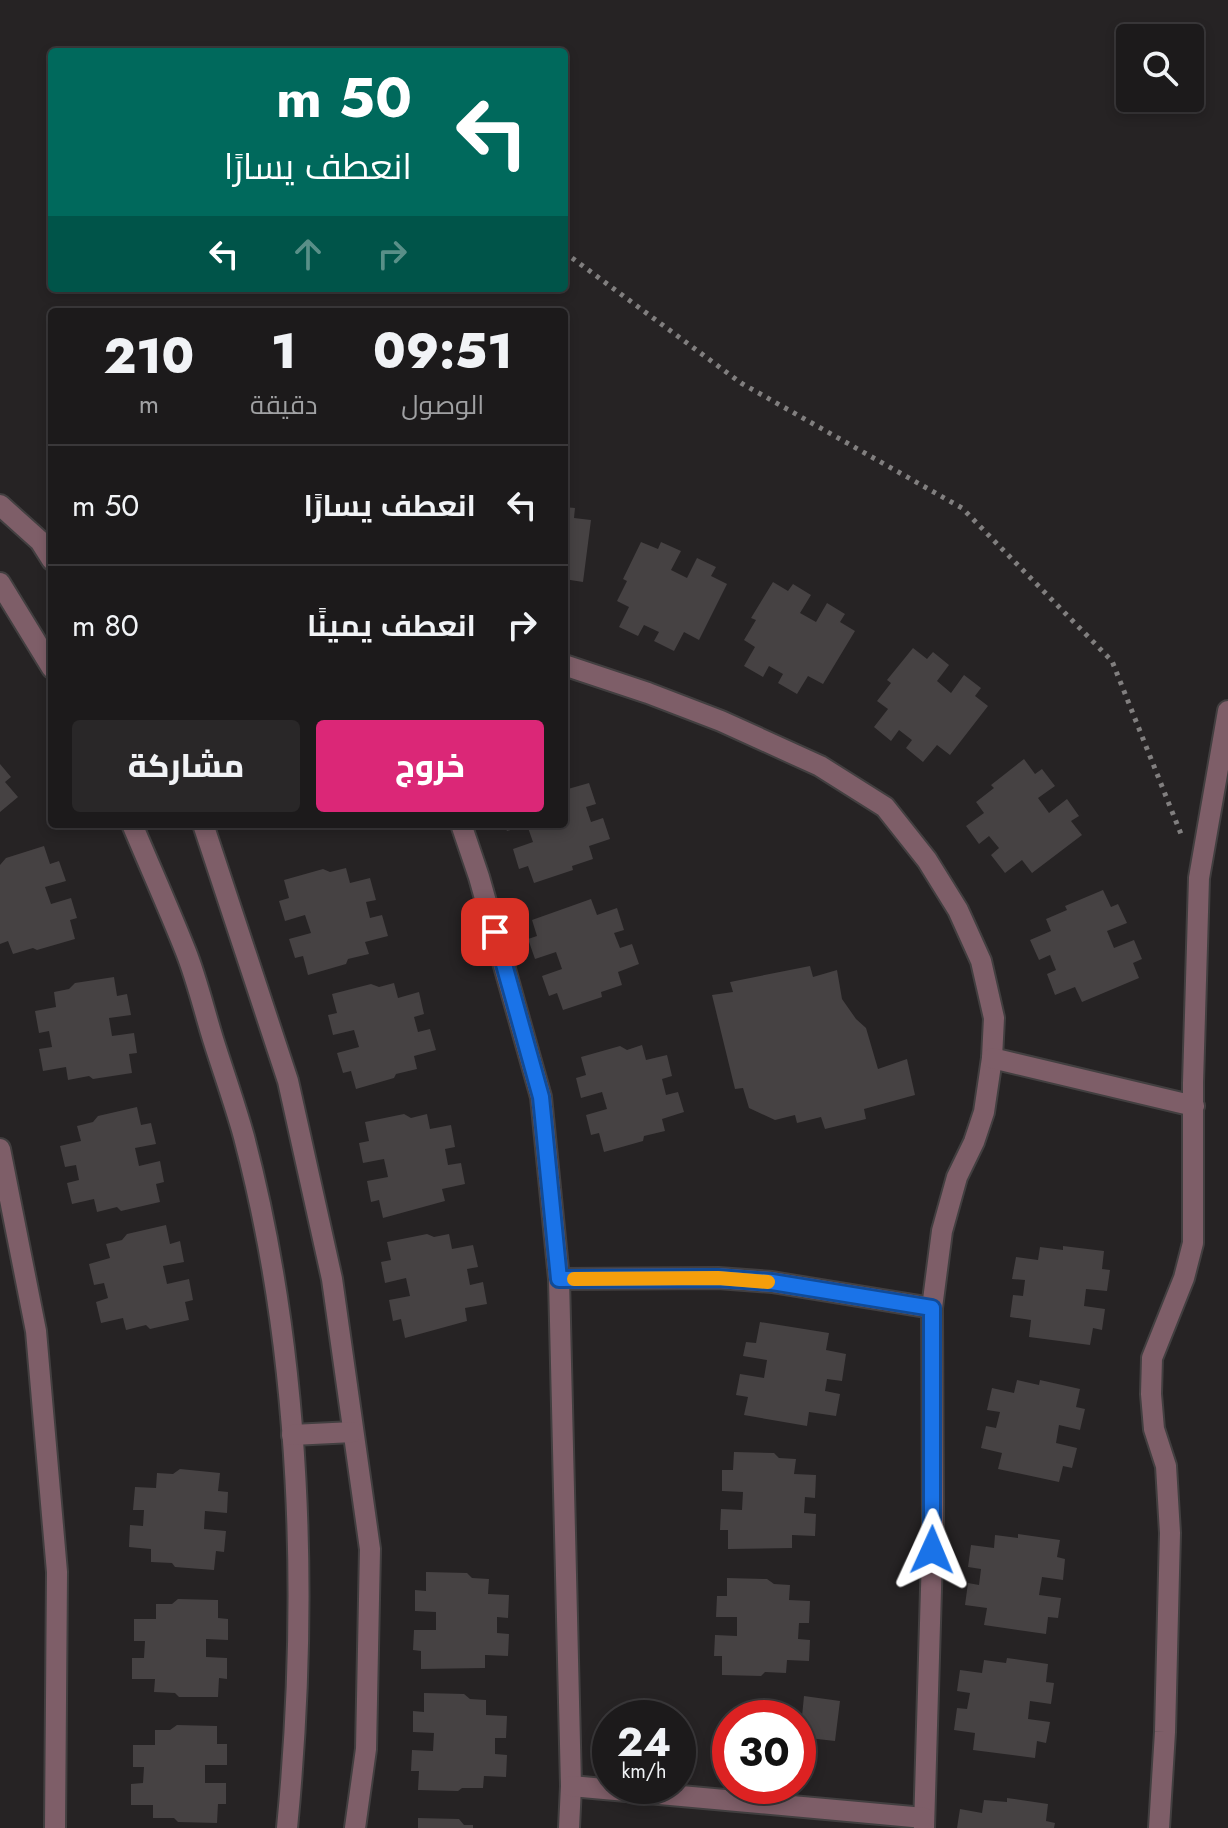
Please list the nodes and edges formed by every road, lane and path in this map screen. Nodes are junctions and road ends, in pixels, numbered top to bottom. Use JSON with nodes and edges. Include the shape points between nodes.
{"nodes":[{"id":1,"x":568,"y":255,"type":"edge"},
{"id":2,"x":0,"y":505,"type":"edge"},
{"id":3,"x":48,"y":554,"type":"edge"},
{"id":4,"x":0,"y":583,"type":"edge"},
{"id":5,"x":48,"y":661,"type":"edge"},
{"id":6,"x":568,"y":666,"type":"edge"},
{"id":7,"x":1228,"y":711,"type":"edge"},
{"id":8,"x":134,"y":828,"type":"edge"},
{"id":9,"x":204,"y":828,"type":"edge"},
{"id":10,"x":462,"y":828,"type":"edge"},
{"id":11,"x":1181,"y":835,"type":"dead end"},
{"id":12,"x":992,"y":1058,"type":"junction"},
{"id":13,"x":1194,"y":1106,"type":"junction"},
{"id":14,"x":0,"y":1149,"type":"edge"},
{"id":15,"x":559,"y":1279,"type":"junction"},
{"id":16,"x":932,"y":1308,"type":"junction"},
{"id":17,"x":353,"y":1432,"type":"junction"},
{"id":18,"x":292,"y":1435,"type":"junction"},
{"id":19,"x":571,"y":1786,"type":"junction"},
{"id":20,"x":924,"y":1823,"type":"edge"},
{"id":21,"x":55,"y":1828,"type":"edge"},
{"id":22,"x":287,"y":1828,"type":"edge"},
{"id":23,"x":355,"y":1828,"type":"edge"},
{"id":24,"x":569,"y":1828,"type":"edge"},
{"id":25,"x":1159,"y":1828,"type":"edge"}],
"edges":[{"from":1,"to":11,"type":"path","via":[[741,383],[962,508],[1112,661]]},
{"from":2,"to":3,"type":"street"},
{"from":4,"to":5,"type":"street"},
{"from":6,"to":12,"type":"street","via":[[721,721],[820,766],[885,807],[927,860],[981,961],[994,1018]]},
{"from":7,"to":13,"type":"street","via":[[1199,878]]},
{"from":8,"to":18,"type":"street","via":[[187,955],[244,1137],[281,1330]]},
{"from":9,"to":17,"type":"street","via":[[288,1081],[332,1279]]},
{"from":10,"to":15,"type":"street","via":[[541,1097]]},
{"from":12,"to":13,"type":"street"},
{"from":12,"to":16,"type":"street","via":[[984,1112],[942,1231]]},
{"from":13,"to":25,"type":"street","via":[[1193,1243],[1152,1358],[1154,1429],[1166,1466],[1170,1533]]},
{"from":14,"to":21,"type":"street","via":[[36,1331],[57,1572]]},
{"from":15,"to":16,"type":"street","via":[[772,1282]]},
{"from":15,"to":19,"type":"street"},
{"from":16,"to":20,"type":"street","via":[[933,1521]]},
{"from":17,"to":18,"type":"street"},
{"from":17,"to":23,"type":"street","via":[[370,1549],[366,1749]]},
{"from":18,"to":22,"type":"street","via":[[295,1746]]},
{"from":19,"to":20,"type":"street"},
{"from":19,"to":24,"type":"street"}]}
